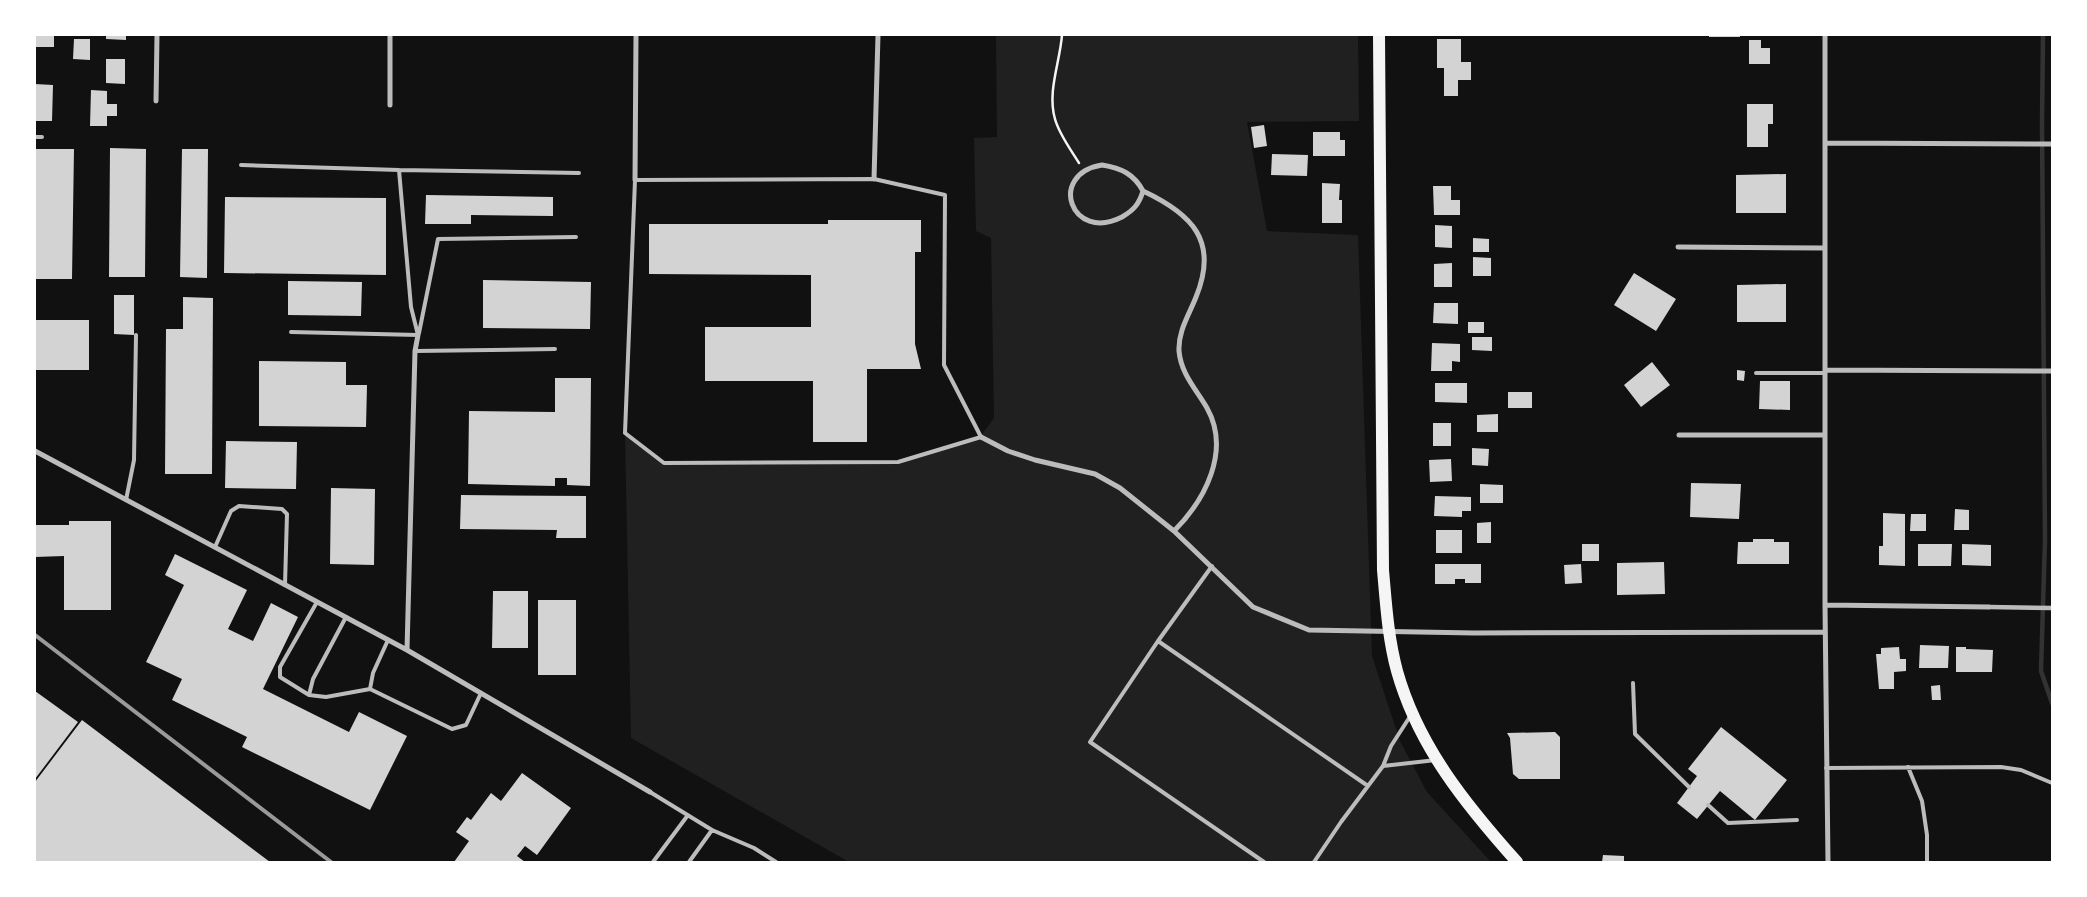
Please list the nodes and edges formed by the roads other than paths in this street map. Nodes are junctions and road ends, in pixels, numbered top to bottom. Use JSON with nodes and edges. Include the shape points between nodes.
{"nodes":[{"id":1,"x":157,"y":35,"type":"edge"},
{"id":2,"x":390,"y":35,"type":"edge"},
{"id":3,"x":636,"y":35,"type":"edge"},
{"id":4,"x":878,"y":35,"type":"edge"},
{"id":5,"x":1379,"y":35,"type":"edge"},
{"id":6,"x":1825,"y":35,"type":"edge"},
{"id":7,"x":156,"y":101,"type":"dead end"},
{"id":8,"x":390,"y":105,"type":"dead end"},
{"id":9,"x":35,"y":137,"type":"edge"},
{"id":10,"x":42,"y":137,"type":"dead end"},
{"id":11,"x":1826,"y":143,"type":"junction"},
{"id":12,"x":2052,"y":144,"type":"edge"},
{"id":13,"x":240,"y":165,"type":"dead end"},
{"id":14,"x":398,"y":170,"type":"junction"},
{"id":15,"x":580,"y":173,"type":"dead end"},
{"id":16,"x":874,"y":179,"type":"junction"},
{"id":17,"x":635,"y":180,"type":"junction"},
{"id":18,"x":1143,"y":191,"type":"junction"},
{"id":19,"x":576,"y":236,"type":"dead end"},
{"id":20,"x":1678,"y":247,"type":"dead end"},
{"id":21,"x":1824,"y":248,"type":"junction"},
{"id":22,"x":291,"y":332,"type":"dead end"},
{"id":23,"x":136,"y":335,"type":"dead end"},
{"id":24,"x":418,"y":336,"type":"junction"},
{"id":25,"x":554,"y":349,"type":"dead end"},
{"id":26,"x":415,"y":351,"type":"junction"},
{"id":27,"x":1825,"y":371,"type":"junction"},
{"id":28,"x":2052,"y":371,"type":"edge"},
{"id":29,"x":1756,"y":372,"type":"dead end"},
{"id":30,"x":1679,"y":435,"type":"dead end"},
{"id":31,"x":1825,"y":435,"type":"junction"},
{"id":32,"x":980,"y":437,"type":"junction"},
{"id":33,"x":35,"y":451,"type":"edge"},
{"id":34,"x":126,"y":500,"type":"junction"},
{"id":35,"x":1174,"y":531,"type":"junction"},
{"id":36,"x":215,"y":547,"type":"junction"},
{"id":37,"x":1212,"y":566,"type":"junction"},
{"id":38,"x":285,"y":585,"type":"junction"},
{"id":39,"x":317,"y":602,"type":"junction"},
{"id":40,"x":1825,"y":605,"type":"junction"},
{"id":41,"x":1989,"y":607,"type":"joint"},
{"id":42,"x":2052,"y":608,"type":"edge"},
{"id":43,"x":346,"y":617,"type":"junction"},
{"id":44,"x":1389,"y":632,"type":"junction"},
{"id":45,"x":1825,"y":632,"type":"junction"},
{"id":46,"x":388,"y":640,"type":"junction"},
{"id":47,"x":1158,"y":641,"type":"junction"},
{"id":48,"x":407,"y":650,"type":"junction"},
{"id":49,"x":1633,"y":683,"type":"dead end"},
{"id":50,"x":370,"y":689,"type":"junction"},
{"id":51,"x":482,"y":694,"type":"junction"},
{"id":52,"x":309,"y":695,"type":"junction"},
{"id":53,"x":1412,"y":713,"type":"junction"},
{"id":54,"x":1436,"y":760,"type":"junction"},
{"id":55,"x":1383,"y":766,"type":"junction"},
{"id":56,"x":1908,"y":767,"type":"junction"},
{"id":57,"x":1826,"y":768,"type":"junction"},
{"id":58,"x":2052,"y":783,"type":"edge"},
{"id":59,"x":1368,"y":786,"type":"junction"},
{"id":60,"x":1689,"y":786,"type":"dead end"},
{"id":61,"x":650,"y":792,"type":"joint"},
{"id":62,"x":1708,"y":805,"type":"dead end"},
{"id":63,"x":688,"y":815,"type":"junction"},
{"id":64,"x":1797,"y":820,"type":"dead end"},
{"id":65,"x":712,"y":830,"type":"junction"},
{"id":66,"x":653,"y":862,"type":"edge"},
{"id":67,"x":690,"y":862,"type":"edge"},
{"id":68,"x":776,"y":862,"type":"edge"},
{"id":69,"x":1264,"y":862,"type":"edge"},
{"id":70,"x":1314,"y":862,"type":"edge"},
{"id":71,"x":1518,"y":862,"type":"edge"},
{"id":72,"x":1828,"y":862,"type":"edge"},
{"id":73,"x":1928,"y":862,"type":"edge"}],
"edges":[{"from":1,"to":7,"type":"street"},
{"from":2,"to":8,"type":"street"},
{"from":3,"to":17,"type":"street"},
{"from":4,"to":16,"type":"street"},
{"from":5,"to":44,"type":"main road","via":[[1383,570]]},
{"from":6,"to":11,"type":"street"},
{"from":9,"to":10,"type":"lane"},
{"from":11,"to":12,"type":"street"},
{"from":11,"to":21,"type":"street"},
{"from":13,"to":14,"type":"lane"},
{"from":14,"to":15,"type":"lane"},
{"from":14,"to":24,"type":"lane"},
{"from":16,"to":17,"type":"lane"},
{"from":16,"to":32,"type":"lane","via":[[945,195],[944,364]]},
{"from":17,"to":32,"type":"lane","via":[[625,433],[664,463],[898,462]]},
{"from":18,"to":18,"type":"street","via":[[1131,212],[1093,222],[1076,212],[1071,192],[1083,171],[1102,165],[1121,170],[1137,181]]},
{"from":18,"to":35,"type":"street","via":[[1167,203],[1189,221],[1202,246],[1204,262],[1203,279],[1180,333],[1179,351],[1182,368],[1214,423],[1216,454],[1202,495],[1189,516]]},
{"from":19,"to":24,"type":"lane","via":[[438,239]]},
{"from":20,"to":21,"type":"street"},
{"from":21,"to":27,"type":"street"},
{"from":22,"to":24,"type":"lane"},
{"from":23,"to":34,"type":"lane","via":[[134,460]]},
{"from":24,"to":26,"type":"street"},
{"from":25,"to":26,"type":"lane"},
{"from":26,"to":48,"type":"street"},
{"from":27,"to":28,"type":"street"},
{"from":27,"to":29,"type":"lane"},
{"from":27,"to":31,"type":"street"},
{"from":30,"to":31,"type":"street"},
{"from":31,"to":40,"type":"street"},
{"from":32,"to":35,"type":"street","via":[[1035,460],[1095,474],[1120,488]]},
{"from":33,"to":34,"type":"street"},
{"from":34,"to":36,"type":"street"},
{"from":35,"to":37,"type":"street"},
{"from":36,"to":38,"type":"street"},
{"from":36,"to":38,"type":"lane","via":[[231,510],[239,506],[282,509],[287,514]]},
{"from":37,"to":44,"type":"street","via":[[1254,607],[1309,630]]},
{"from":37,"to":47,"type":"lane"},
{"from":38,"to":39,"type":"street"},
{"from":39,"to":43,"type":"street"},
{"from":39,"to":52,"type":"lane","via":[[280,667],[280,677]]},
{"from":40,"to":41,"type":"street"},
{"from":40,"to":45,"type":"street"},
{"from":41,"to":42,"type":"street"},
{"from":43,"to":46,"type":"street"},
{"from":43,"to":52,"type":"lane","via":[[313,679]]},
{"from":44,"to":45,"type":"street"},
{"from":44,"to":53,"type":"main road","via":[[1397,670]]},
{"from":45,"to":57,"type":"street"},
{"from":46,"to":48,"type":"street"},
{"from":46,"to":50,"type":"lane","via":[[373,673]]},
{"from":47,"to":59,"type":"lane"},
{"from":47,"to":69,"type":"lane","via":[[1090,742]]},
{"from":48,"to":51,"type":"street"},
{"from":49,"to":60,"type":"lane","via":[[1635,734]]},
{"from":50,"to":51,"type":"lane","via":[[452,729],[466,725]]},
{"from":50,"to":52,"type":"lane","via":[[326,697]]},
{"from":51,"to":61,"type":"street"},
{"from":53,"to":54,"type":"main road"},
{"from":53,"to":55,"type":"lane","via":[[1391,746]]},
{"from":54,"to":55,"type":"lane"},
{"from":54,"to":71,"type":"main road","via":[[1452,784]]},
{"from":55,"to":59,"type":"lane"},
{"from":56,"to":57,"type":"lane"},
{"from":56,"to":58,"type":"lane","via":[[2001,767],[2021,770]]},
{"from":56,"to":73,"type":"lane","via":[[1922,801],[1928,835]]},
{"from":57,"to":72,"type":"street"},
{"from":59,"to":70,"type":"lane"},
{"from":61,"to":63,"type":"lane"},
{"from":62,"to":64,"type":"lane","via":[[1728,824]]},
{"from":63,"to":65,"type":"lane"},
{"from":63,"to":66,"type":"lane"},
{"from":65,"to":67,"type":"lane"},
{"from":65,"to":68,"type":"lane","via":[[754,848]]}]}
